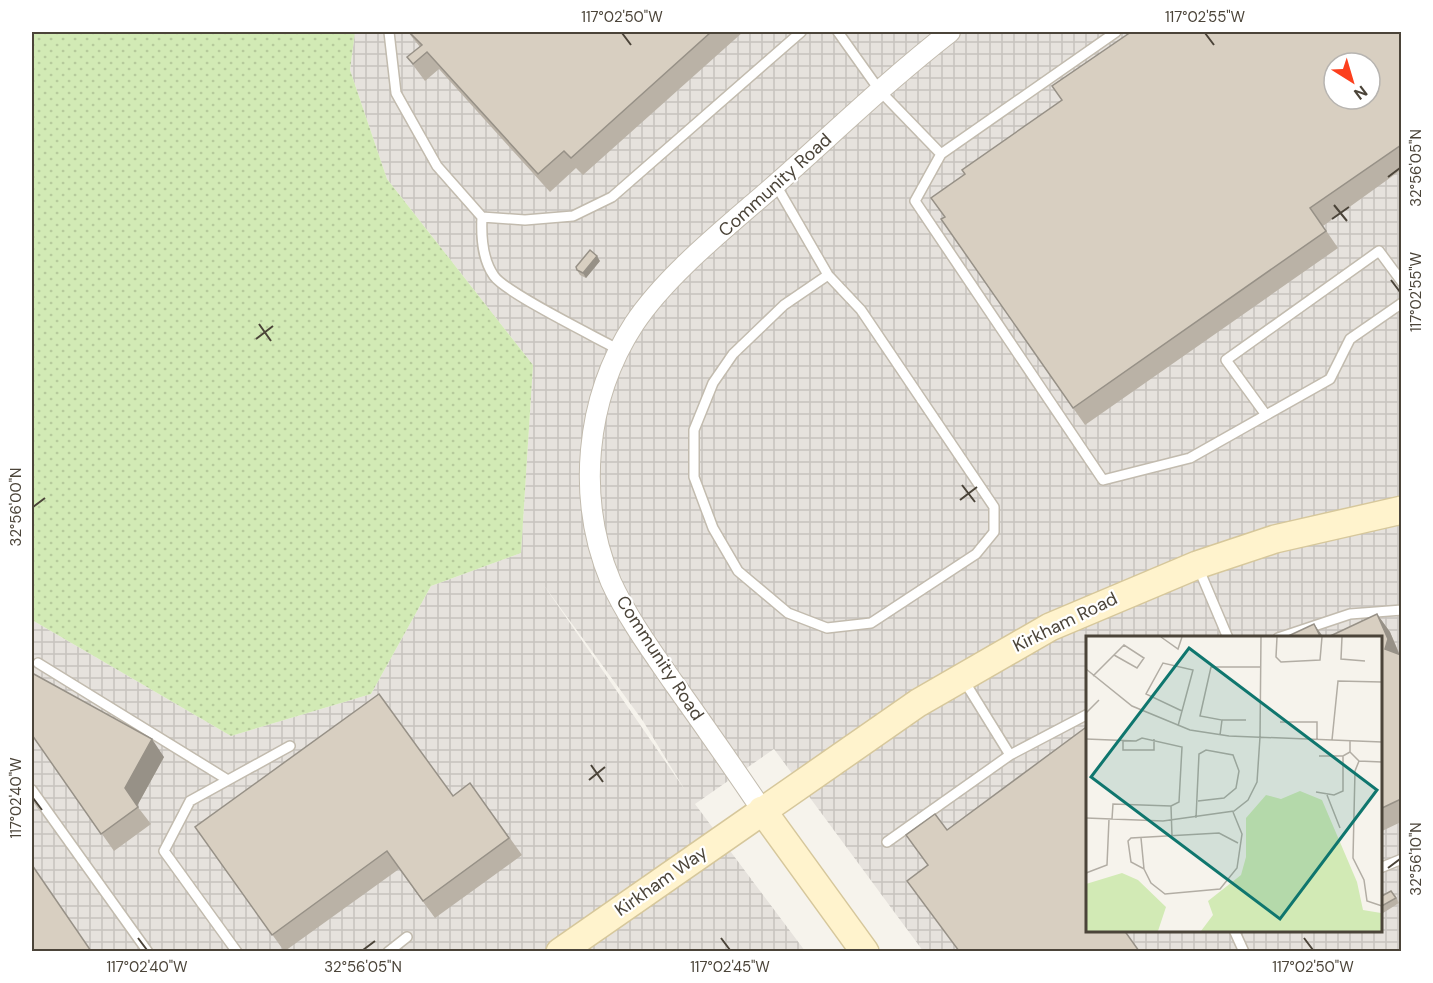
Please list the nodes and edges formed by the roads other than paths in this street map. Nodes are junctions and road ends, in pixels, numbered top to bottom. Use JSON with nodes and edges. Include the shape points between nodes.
{"nodes":[{"id":1,"x":389,"y":32,"type":"edge"},
{"id":2,"x":801,"y":32,"type":"edge"},
{"id":3,"x":838,"y":32,"type":"edge"},
{"id":4,"x":950,"y":32,"type":"edge"},
{"id":5,"x":1116,"y":32,"type":"edge"},
{"id":6,"x":880,"y":91,"type":"junction"},
{"id":7,"x":941,"y":154,"type":"junction"},
{"id":8,"x":776,"y":185,"type":"junction"},
{"id":9,"x":482,"y":217,"type":"junction"},
{"id":10,"x":828,"y":275,"type":"junction"},
{"id":11,"x":1401,"y":282,"type":"edge"},
{"id":12,"x":1401,"y":303,"type":"edge"},
{"id":13,"x":619,"y":350,"type":"junction"},
{"id":14,"x":1266,"y":415,"type":"junction"},
{"id":15,"x":1401,"y":510,"type":"edge"},
{"id":16,"x":1197,"y":564,"type":"junction"},
{"id":17,"x":1401,"y":609,"type":"edge"},
{"id":18,"x":1227,"y":636,"type":"edge"},
{"id":19,"x":1284,"y":636,"type":"edge"},
{"id":20,"x":38,"y":663,"type":"dead end"},
{"id":21,"x":962,"y":677,"type":"junction"},
{"id":22,"x":1086,"y":715,"type":"edge"},
{"id":23,"x":290,"y":746,"type":"dead end"},
{"id":24,"x":1010,"y":755,"type":"junction"},
{"id":25,"x":228,"y":780,"type":"junction"},
{"id":26,"x":32,"y":790,"type":"edge"},
{"id":27,"x":762,"y":810,"type":"junction"},
{"id":28,"x":887,"y":842,"type":"dead end"},
{"id":29,"x":1401,"y":859,"type":"edge"},
{"id":30,"x":1382,"y":867,"type":"edge"},
{"id":31,"x":1235,"y":932,"type":"edge"},
{"id":32,"x":407,"y":937,"type":"dead end"},
{"id":33,"x":148,"y":951,"type":"edge"},
{"id":34,"x":237,"y":951,"type":"edge"},
{"id":35,"x":388,"y":951,"type":"edge"},
{"id":36,"x":560,"y":951,"type":"edge"},
{"id":37,"x":866,"y":951,"type":"edge"},
{"id":38,"x":1244,"y":951,"type":"edge"}],
"edges":[{"from":1,"to":9,"type":"lane","via":[[396,93],[438,166]]},
{"from":2,"to":9,"type":"lane","via":[[612,197],[573,216],[525,220]]},
{"from":3,"to":6,"type":"lane"},
{"from":4,"to":6,"type":"street","name":"Community Road"},
{"from":5,"to":7,"type":"lane"},
{"from":6,"to":7,"type":"lane"},
{"from":6,"to":8,"type":"street","name":"Community Road"},
{"from":7,"to":14,"type":"lane","via":[[915,201],[1103,480],[1190,458]]},
{"from":8,"to":10,"type":"lane"},
{"from":8,"to":13,"type":"street","name":"Community Road","via":[[665,287],[635,322]]},
{"from":9,"to":13,"type":"lane","via":[[481,242],[495,277]]},
{"from":10,"to":10,"type":"lane","via":[[861,310],[993,507],[994,532],[976,554],[871,623],[827,628],[788,612],[738,571],[713,528],[694,477],[694,430],[713,383],[733,354],[784,305]]},
{"from":11,"to":14,"type":"lane","via":[[1379,251],[1226,360]]},
{"from":12,"to":14,"type":"lane","via":[[1350,339],[1330,379]]},
{"from":13,"to":27,"type":"street","name":"Community Road","via":[[598,403],[589,461],[592,516],[611,581],[643,638]]},
{"from":15,"to":16,"type":"main road","name":"Kirkham Road","via":[[1275,539]]},
{"from":16,"to":18,"type":"lane"},
{"from":16,"to":21,"type":"main road","name":"Kirkham Road","via":[[1050,627]]},
{"from":17,"to":19,"type":"lane","via":[[1350,614]]},
{"from":20,"to":25,"type":"lane"},
{"from":21,"to":24,"type":"lane"},
{"from":21,"to":27,"type":"main road","name":"Kirkham Road"},
{"from":22,"to":24,"type":"lane"},
{"from":23,"to":25,"type":"lane"},
{"from":24,"to":28,"type":"lane"},
{"from":25,"to":34,"type":"lane","via":[[190,801],[164,851]]},
{"from":26,"to":33,"type":"lane"},
{"from":27,"to":36,"type":"main road","name":"Kirkham Way"},
{"from":27,"to":37,"type":"main road","name":"Community Road"},
{"from":29,"to":30,"type":"lane"},
{"from":31,"to":38,"type":"lane"},
{"from":32,"to":35,"type":"lane"}]}
